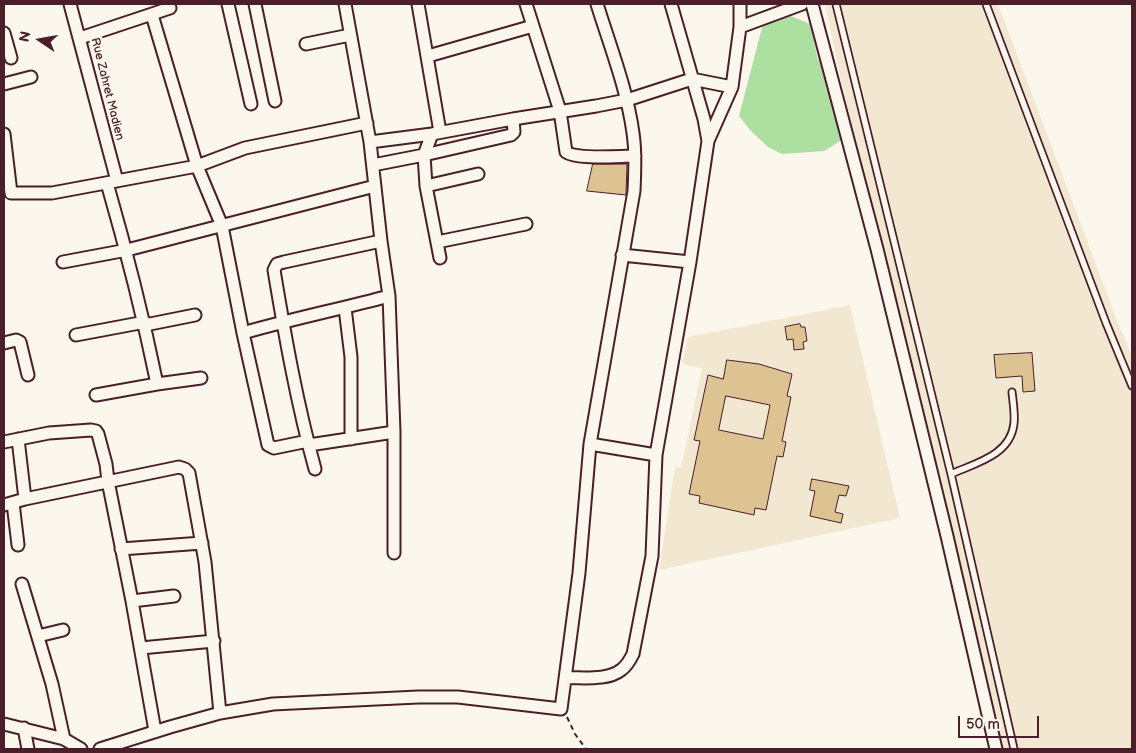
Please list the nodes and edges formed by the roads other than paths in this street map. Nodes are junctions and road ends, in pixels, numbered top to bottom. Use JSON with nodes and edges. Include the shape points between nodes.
{"nodes":[{"id":1,"x":70,"y":4,"type":"edge"},
{"id":2,"x":231,"y":4,"type":"edge"},
{"id":3,"x":255,"y":4,"type":"edge"},
{"id":4,"x":345,"y":4,"type":"edge"},
{"id":5,"x":418,"y":4,"type":"edge"},
{"id":6,"x":526,"y":4,"type":"edge"},
{"id":7,"x":598,"y":4,"type":"edge"},
{"id":8,"x":670,"y":4,"type":"edge"},
{"id":9,"x":740,"y":4,"type":"edge"},
{"id":10,"x":802,"y":4,"type":"edge"},
{"id":11,"x":812,"y":4,"type":"edge"},
{"id":12,"x":836,"y":4,"type":"edge"},
{"id":13,"x":986,"y":4,"type":"edge"},
{"id":14,"x":170,"y":8,"type":"dead end"},
{"id":15,"x":152,"y":15,"type":"junction"},
{"id":16,"x":533,"y":26,"type":"junction"},
{"id":17,"x":740,"y":27,"type":"junction"},
{"id":18,"x":4,"y":33,"type":"edge"},
{"id":19,"x":350,"y":35,"type":"junction"},
{"id":20,"x":80,"y":38,"type":"junction"},
{"id":21,"x":306,"y":44,"type":"dead end"},
{"id":22,"x":428,"y":56,"type":"junction"},
{"id":23,"x":11,"y":58,"type":"dead end"},
{"id":24,"x":31,"y":78,"type":"dead end"},
{"id":25,"x":692,"y":79,"type":"junction"},
{"id":26,"x":4,"y":84,"type":"edge"},
{"id":27,"x":732,"y":86,"type":"junction"},
{"id":28,"x":627,"y":100,"type":"junction"},
{"id":29,"x":275,"y":101,"type":"dead end"},
{"id":30,"x":251,"y":104,"type":"dead end"},
{"id":31,"x":560,"y":111,"type":"junction"},
{"id":32,"x":513,"y":119,"type":"junction"},
{"id":33,"x":367,"y":123,"type":"junction"},
{"id":34,"x":436,"y":133,"type":"junction"},
{"id":35,"x":4,"y":134,"type":"edge"},
{"id":36,"x":708,"y":141,"type":"junction"},
{"id":37,"x":370,"y":142,"type":"junction"},
{"id":38,"x":424,"y":155,"type":"junction"},
{"id":39,"x":634,"y":156,"type":"junction"},
{"id":40,"x":373,"y":165,"type":"junction"},
{"id":41,"x":197,"y":166,"type":"junction"},
{"id":42,"x":478,"y":174,"type":"dead end"},
{"id":43,"x":112,"y":182,"type":"junction"},
{"id":44,"x":375,"y":186,"type":"junction"},
{"id":45,"x":426,"y":186,"type":"junction"},
{"id":46,"x":526,"y":224,"type":"dead end"},
{"id":47,"x":222,"y":226,"type":"junction"},
{"id":48,"x":381,"y":241,"type":"junction"},
{"id":49,"x":437,"y":242,"type":"junction"},
{"id":50,"x":126,"y":250,"type":"junction"},
{"id":51,"x":622,"y":255,"type":"junction"},
{"id":52,"x":440,"y":258,"type":"dead end"},
{"id":53,"x":63,"y":262,"type":"dead end"},
{"id":54,"x":690,"y":262,"type":"junction"},
{"id":55,"x":389,"y":296,"type":"junction"},
{"id":56,"x":345,"y":308,"type":"junction"},
{"id":57,"x":195,"y":315,"type":"dead end"},
{"id":58,"x":283,"y":321,"type":"junction"},
{"id":59,"x":145,"y":324,"type":"junction"},
{"id":60,"x":243,"y":333,"type":"junction"},
{"id":61,"x":76,"y":335,"type":"dead end"},
{"id":62,"x":4,"y":343,"type":"edge"},
{"id":63,"x":28,"y":375,"type":"dead end"},
{"id":64,"x":201,"y":378,"type":"dead end"},
{"id":65,"x":157,"y":384,"type":"junction"},
{"id":66,"x":1132,"y":386,"type":"edge"},
{"id":67,"x":1012,"y":392,"type":"dead end"},
{"id":68,"x":96,"y":395,"type":"dead end"},
{"id":69,"x":394,"y":432,"type":"junction"},
{"id":70,"x":18,"y":439,"type":"junction"},
{"id":71,"x":351,"y":439,"type":"junction"},
{"id":72,"x":4,"y":442,"type":"edge"},
{"id":73,"x":308,"y":443,"type":"junction"},
{"id":74,"x":590,"y":444,"type":"junction"},
{"id":75,"x":656,"y":455,"type":"junction"},
{"id":76,"x":315,"y":469,"type":"dead end"},
{"id":77,"x":951,"y":474,"type":"junction"},
{"id":78,"x":108,"y":481,"type":"junction"},
{"id":79,"x":25,"y":499,"type":"junction"},
{"id":80,"x":8,"y":504,"type":"edge"},
{"id":81,"x":202,"y":543,"type":"junction"},
{"id":82,"x":18,"y":545,"type":"dead end"},
{"id":83,"x":121,"y":549,"type":"junction"},
{"id":84,"x":394,"y":553,"type":"dead end"},
{"id":85,"x":22,"y":584,"type":"dead end"},
{"id":86,"x":174,"y":596,"type":"dead end"},
{"id":87,"x":132,"y":601,"type":"junction"},
{"id":88,"x":63,"y":630,"type":"dead end"},
{"id":89,"x":38,"y":636,"type":"junction"},
{"id":90,"x":214,"y":641,"type":"junction"},
{"id":91,"x":140,"y":648,"type":"junction"},
{"id":92,"x":565,"y":678,"type":"junction"},
{"id":93,"x":220,"y":713,"type":"junction"},
{"id":94,"x":4,"y":724,"type":"edge"},
{"id":95,"x":24,"y":728,"type":"junction"},
{"id":96,"x":155,"y":732,"type":"junction"},
{"id":97,"x":136,"y":737,"type":"junction"},
{"id":98,"x":64,"y":739,"type":"junction"},
{"id":99,"x":28,"y":749,"type":"edge"},
{"id":100,"x":81,"y":749,"type":"edge"},
{"id":101,"x":100,"y":749,"type":"edge"},
{"id":102,"x":134,"y":749,"type":"edge"},
{"id":103,"x":996,"y":749,"type":"edge"},
{"id":104,"x":1014,"y":749,"type":"edge"}],
"edges":[{"from":1,"to":20,"type":"street","name":"Rue Zahret Madien"},
{"from":2,"to":30,"type":"street"},
{"from":3,"to":29,"type":"street"},
{"from":4,"to":19,"type":"street"},
{"from":5,"to":22,"type":"street"},
{"from":6,"to":16,"type":"street"},
{"from":7,"to":28,"type":"street"},
{"from":8,"to":25,"type":"street"},
{"from":9,"to":17,"type":"street"},
{"from":10,"to":17,"type":"street"},
{"from":11,"to":103,"type":"street","via":[[877,249]]},
{"from":12,"to":77,"type":"lane"},
{"from":13,"to":66,"type":"lane"},
{"from":14,"to":15,"type":"street"},
{"from":15,"to":20,"type":"street"},
{"from":15,"to":41,"type":"street"},
{"from":16,"to":22,"type":"street"},
{"from":16,"to":31,"type":"street"},
{"from":17,"to":27,"type":"street"},
{"from":18,"to":23,"type":"street"},
{"from":19,"to":21,"type":"street"},
{"from":19,"to":33,"type":"street"},
{"from":20,"to":43,"type":"street","name":"Rue Zahret Madien"},
{"from":22,"to":34,"type":"street"},
{"from":24,"to":26,"type":"street"},
{"from":25,"to":27,"type":"street"},
{"from":25,"to":28,"type":"street"},
{"from":25,"to":36,"type":"street"},
{"from":27,"to":36,"type":"street"},
{"from":28,"to":31,"type":"street"},
{"from":28,"to":39,"type":"street","via":[[634,135]]},
{"from":31,"to":32,"type":"street"},
{"from":31,"to":39,"type":"street","via":[[564,149],[570,155]]},
{"from":32,"to":34,"type":"street"},
{"from":32,"to":38,"type":"street","via":[[514,132],[511,136]]},
{"from":33,"to":37,"type":"street"},
{"from":33,"to":41,"type":"street","via":[[245,148]]},
{"from":34,"to":37,"type":"street"},
{"from":34,"to":38,"type":"street"},
{"from":35,"to":43,"type":"street","via":[[11,193],[52,193]]},
{"from":36,"to":54,"type":"street"},
{"from":37,"to":40,"type":"street"},
{"from":38,"to":40,"type":"street"},
{"from":38,"to":45,"type":"street"},
{"from":39,"to":51,"type":"street","via":[[634,191]]},
{"from":40,"to":44,"type":"street"},
{"from":41,"to":43,"type":"street"},
{"from":41,"to":47,"type":"street"},
{"from":42,"to":45,"type":"street"},
{"from":43,"to":50,"type":"street","name":"Rue Zahret Madien"},
{"from":44,"to":47,"type":"street"},
{"from":44,"to":48,"type":"street"},
{"from":45,"to":49,"type":"street"},
{"from":46,"to":49,"type":"street"},
{"from":47,"to":50,"type":"street"},
{"from":47,"to":60,"type":"street"},
{"from":48,"to":55,"type":"street"},
{"from":48,"to":58,"type":"street","via":[[277,264],[274,270]]},
{"from":49,"to":52,"type":"street"},
{"from":50,"to":53,"type":"street"},
{"from":50,"to":59,"type":"street","name":"Rue Zahret Madien"},
{"from":51,"to":54,"type":"street"},
{"from":51,"to":74,"type":"street"},
{"from":54,"to":75,"type":"street"},
{"from":55,"to":56,"type":"street"},
{"from":55,"to":69,"type":"street"},
{"from":56,"to":58,"type":"street"},
{"from":56,"to":71,"type":"street","via":[[351,357]]},
{"from":57,"to":59,"type":"street"},
{"from":58,"to":60,"type":"street"},
{"from":58,"to":73,"type":"street"},
{"from":59,"to":61,"type":"street"},
{"from":59,"to":65,"type":"street","name":"Rue Zahret Madien"},
{"from":60,"to":73,"type":"street","via":[[268,445],[274,448]]},
{"from":62,"to":63,"type":"street","via":[[20,342]]},
{"from":64,"to":65,"type":"street"},
{"from":65,"to":68,"type":"street"},
{"from":67,"to":77,"type":"lane","via":[[1014,421],[1007,444],[998,452]]},
{"from":69,"to":71,"type":"street"},
{"from":69,"to":84,"type":"street"},
{"from":70,"to":72,"type":"street"},
{"from":70,"to":78,"type":"street","via":[[49,433],[96,431]]},
{"from":70,"to":79,"type":"street"},
{"from":71,"to":73,"type":"street"},
{"from":73,"to":76,"type":"street"},
{"from":74,"to":75,"type":"street"},
{"from":74,"to":92,"type":"street","via":[[579,573]]},
{"from":75,"to":92,"type":"street","via":[[652,556],[633,654],[620,671],[608,676]]},
{"from":77,"to":104,"type":"lane"},
{"from":78,"to":79,"type":"street"},
{"from":78,"to":81,"type":"street","via":[[184,468],[189,473]]},
{"from":78,"to":83,"type":"street"},
{"from":79,"to":80,"type":"street"},
{"from":80,"to":82,"type":"street"},
{"from":81,"to":83,"type":"street"},
{"from":81,"to":90,"type":"street"},
{"from":83,"to":87,"type":"street"},
{"from":85,"to":89,"type":"street"},
{"from":86,"to":87,"type":"street"},
{"from":87,"to":91,"type":"street"},
{"from":88,"to":89,"type":"street"},
{"from":89,"to":98,"type":"street"},
{"from":90,"to":91,"type":"street"},
{"from":90,"to":93,"type":"street"},
{"from":91,"to":96,"type":"street"},
{"from":92,"to":93,"type":"street","via":[[561,709],[458,697],[418,696],[273,704]]},
{"from":93,"to":96,"type":"street"},
{"from":94,"to":95,"type":"street"},
{"from":95,"to":98,"type":"street"},
{"from":95,"to":99,"type":"street"},
{"from":96,"to":97,"type":"street"},
{"from":97,"to":101,"type":"street"},
{"from":97,"to":102,"type":"street"},
{"from":98,"to":100,"type":"street"}]}
